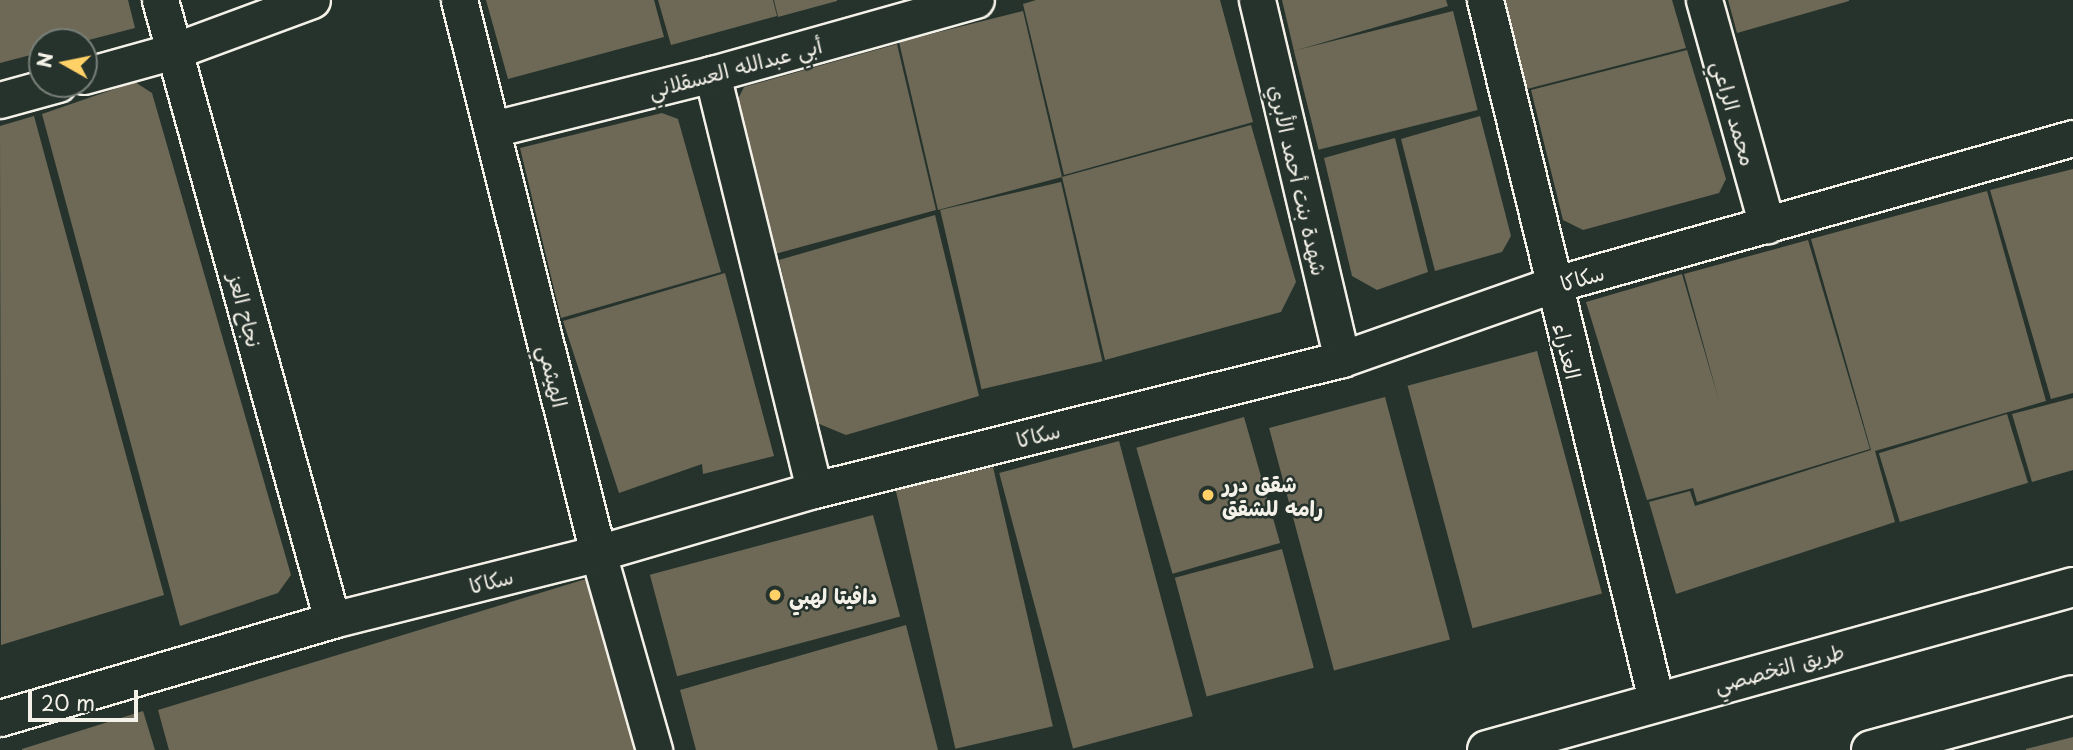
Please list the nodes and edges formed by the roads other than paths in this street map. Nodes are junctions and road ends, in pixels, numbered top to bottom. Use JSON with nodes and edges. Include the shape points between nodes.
{"nodes":[{"id":1,"x":160,"y":0,"type":"edge"},
{"id":2,"x":312,"y":0,"type":"edge"},
{"id":3,"x":459,"y":0,"type":"edge"},
{"id":4,"x":976,"y":0,"type":"edge"},
{"id":5,"x":1257,"y":0,"type":"edge"},
{"id":6,"x":1485,"y":0,"type":"edge"},
{"id":7,"x":1704,"y":0,"type":"edge"},
{"id":8,"x":174,"y":51,"type":"junction"},
{"id":9,"x":98,"y":72,"type":"edge"},
{"id":10,"x":712,"y":74,"type":"junction"},
{"id":11,"x":28,"y":92,"type":"edge"},
{"id":12,"x":0,"y":100,"type":"edge"},
{"id":13,"x":493,"y":129,"type":"junction"},
{"id":14,"x":2073,"y":138,"type":"edge"},
{"id":15,"x":1767,"y":225,"type":"junction"},
{"id":16,"x":1552,"y":285,"type":"junction"},
{"id":17,"x":1342,"y":359,"type":"junction"},
{"id":18,"x":814,"y":490,"type":"junction"},
{"id":19,"x":598,"y":553,"type":"junction"},
{"id":20,"x":2073,"y":587,"type":"edge"},
{"id":21,"x":332,"y":620,"type":"junction"},
{"id":22,"x":2073,"y":695,"type":"edge"},
{"id":23,"x":1656,"y":700,"type":"junction"},
{"id":24,"x":0,"y":718,"type":"edge"},
{"id":25,"x":654,"y":750,"type":"edge"},
{"id":26,"x":1487,"y":750,"type":"edge"},
{"id":27,"x":1871,"y":750,"type":"edge"}],
"edges":[{"from":1,"to":8,"type":"street","name":"نجاح العز"},
{"from":2,"to":8,"type":"street"},
{"from":3,"to":13,"type":"street","name":"الهيثمي"},
{"from":4,"to":10,"type":"street","name":"أبي عبدالله العسقلاني"},
{"from":5,"to":17,"type":"street","name":"شهدة بنت أحمد الأبري"},
{"from":6,"to":16,"type":"street","name":"العذراء"},
{"from":7,"to":15,"type":"street","name":"محمد الراعي"},
{"from":8,"to":9,"type":"street"},
{"from":8,"to":21,"type":"street","name":"نجاح العز"},
{"from":10,"to":13,"type":"street","name":"أبي عبدالله العسقلاني"},
{"from":10,"to":18,"type":"street"},
{"from":11,"to":12,"type":"street"},
{"from":13,"to":19,"type":"street","name":"الهيثمي"},
{"from":14,"to":15,"type":"street","name":"سكاكا"},
{"from":15,"to":16,"type":"street","name":"سكاكا"},
{"from":16,"to":17,"type":"street","name":"سكاكا"},
{"from":16,"to":23,"type":"street","name":"العذراء"},
{"from":17,"to":18,"type":"street","name":"سكاكا"},
{"from":18,"to":19,"type":"street","name":"سكاكا"},
{"from":19,"to":21,"type":"street","name":"سكاكا"},
{"from":19,"to":25,"type":"street","name":"الهيثمي"},
{"from":20,"to":23,"type":"main road","name":"طريق التخصصي"},
{"from":21,"to":24,"type":"street","name":"سكاكا"},
{"from":22,"to":27,"type":"main road"},
{"from":23,"to":26,"type":"main road","name":"طريق التخصصي"}]}
